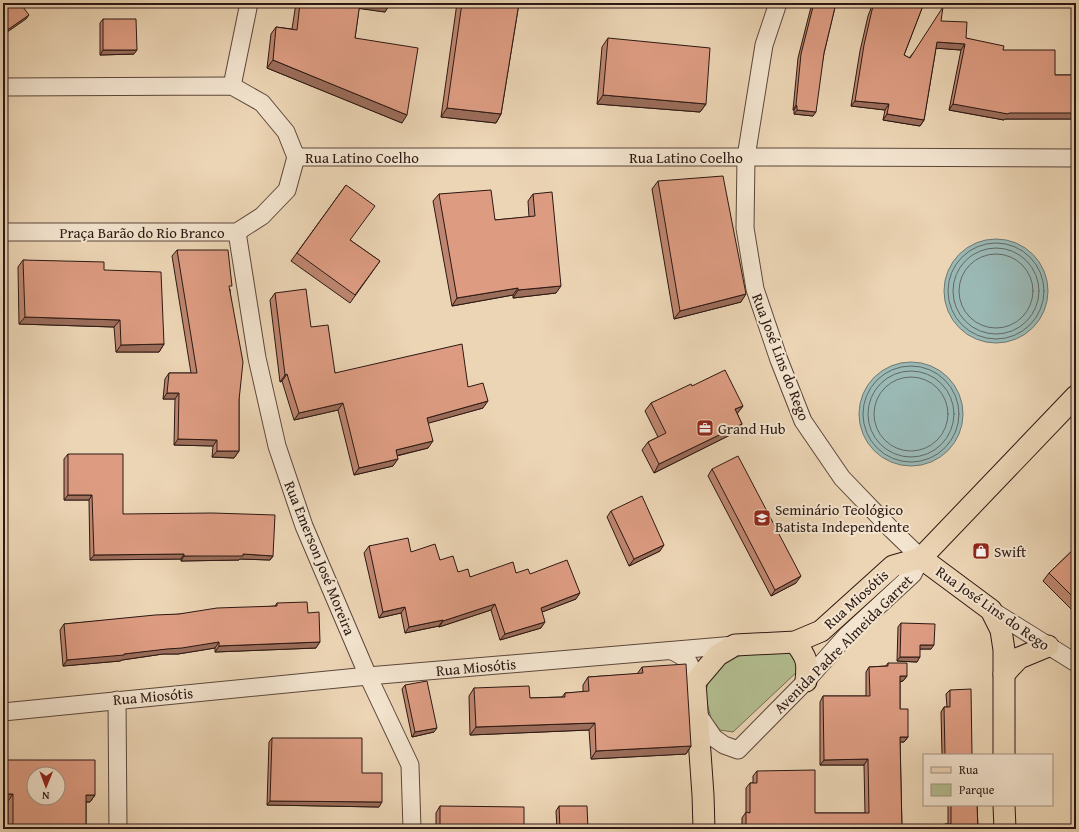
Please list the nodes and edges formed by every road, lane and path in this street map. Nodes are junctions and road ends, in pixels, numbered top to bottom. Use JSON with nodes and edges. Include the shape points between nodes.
{"nodes":[{"id":1,"x":249,"y":3,"type":"edge"},
{"id":2,"x":778,"y":3,"type":"edge"},
{"id":3,"x":232,"y":86,"type":"junction"},
{"id":4,"x":3,"y":87,"type":"edge"},
{"id":5,"x":296,"y":157,"type":"junction"},
{"id":6,"x":746,"y":157,"type":"junction"},
{"id":7,"x":1076,"y":158,"type":"edge"},
{"id":8,"x":3,"y":232,"type":"edge"},
{"id":9,"x":237,"y":232,"type":"junction"},
{"id":10,"x":1076,"y":396,"type":"edge"},
{"id":11,"x":921,"y":558,"type":"junction"},
{"id":12,"x":992,"y":610,"type":"junction"},
{"id":13,"x":795,"y":642,"type":"junction"},
{"id":14,"x":735,"y":645,"type":"junction"},
{"id":15,"x":1048,"y":646,"type":"junction"},
{"id":16,"x":672,"y":651,"type":"junction"},
{"id":17,"x":1076,"y":663,"type":"edge"},
{"id":18,"x":1004,"y":674,"type":"junction"},
{"id":19,"x":368,"y":676,"type":"junction"},
{"id":20,"x":806,"y":681,"type":"junction"},
{"id":21,"x":695,"y":682,"type":"junction"},
{"id":22,"x":117,"y":700,"type":"junction"},
{"id":23,"x":3,"y":712,"type":"edge"},
{"id":24,"x":697,"y":713,"type":"junction"},
{"id":25,"x":1004,"y":754,"type":"edge"},
{"id":26,"x":1004,"y":806,"type":"edge"},
{"id":27,"x":118,"y":829,"type":"edge"},
{"id":28,"x":412,"y":829,"type":"edge"},
{"id":29,"x":704,"y":829,"type":"edge"},
{"id":30,"x":1005,"y":829,"type":"edge"}],
"edges":[{"from":1,"to":3,"type":"street"},
{"from":2,"to":6,"type":"street","name":"Rua José Lins do Rego","via":[[764,45]]},
{"from":3,"to":4,"type":"street"},
{"from":3,"to":5,"type":"street","via":[[262,103],[286,132]]},
{"from":5,"to":6,"type":"street","name":"Rua Latino Coelho"},
{"from":5,"to":9,"type":"street","name":"Praça Barão do Rio Branco","via":[[287,190],[262,216]]},
{"from":6,"to":7,"type":"street","name":"Rua Latino Coelho"},
{"from":6,"to":11,"type":"street","name":"Rua José Lins do Rego","via":[[745,228],[755,289],[803,421],[842,478]]},
{"from":8,"to":9,"type":"street","name":"Praça Barão do Rio Branco"},
{"from":9,"to":19,"type":"street","name":"Rua Emerson José Moreira","via":[[257,358],[277,446],[304,526]]},
{"from":10,"to":11,"type":"main road","name":"Avenida Padre Almeida Garret"},
{"from":11,"to":12,"type":"main road","name":"Rua José Lins do Rego"},
{"from":11,"to":13,"type":"main road","name":"Rua Miosótis","via":[[893,566],[820,631]]},
{"from":11,"to":20,"type":"street","name":"Avenida Padre Almeida Garret","via":[[913,574],[847,635]]},
{"from":12,"to":15,"type":"street","name":"Rua José Lins do Rego"},
{"from":12,"to":18,"type":"main road","via":[[1001,630]]},
{"from":13,"to":14,"type":"main road","name":"Rua Miosótis"},
{"from":13,"to":20,"type":"main road","via":[[805,655],[808,666]]},
{"from":14,"to":16,"type":"street","name":"Rua Miosótis"},
{"from":14,"to":21,"type":"main road","via":[[718,655]]},
{"from":15,"to":17,"type":"street","name":"Rua José Lins do Rego"},
{"from":15,"to":18,"type":"main road","via":[[1019,658]]},
{"from":16,"to":19,"type":"street","name":"Rua Miosótis"},
{"from":16,"to":21,"type":"street","via":[[686,658],[691,665]]},
{"from":18,"to":25,"type":"main road"},
{"from":19,"to":22,"type":"street","name":"Rua Miosótis"},
{"from":19,"to":28,"type":"street","name":"Rua Emerson José Moreira","via":[[410,765]]},
{"from":20,"to":24,"type":"street","name":"Avenida Padre Almeida Garret","via":[[738,750],[724,746],[714,738]]},
{"from":21,"to":24,"type":"main road"},
{"from":22,"to":23,"type":"street","name":"Rua Miosótis"},
{"from":22,"to":27,"type":"street"},
{"from":24,"to":29,"type":"main road"},
{"from":26,"to":30,"type":"main road"}]}
